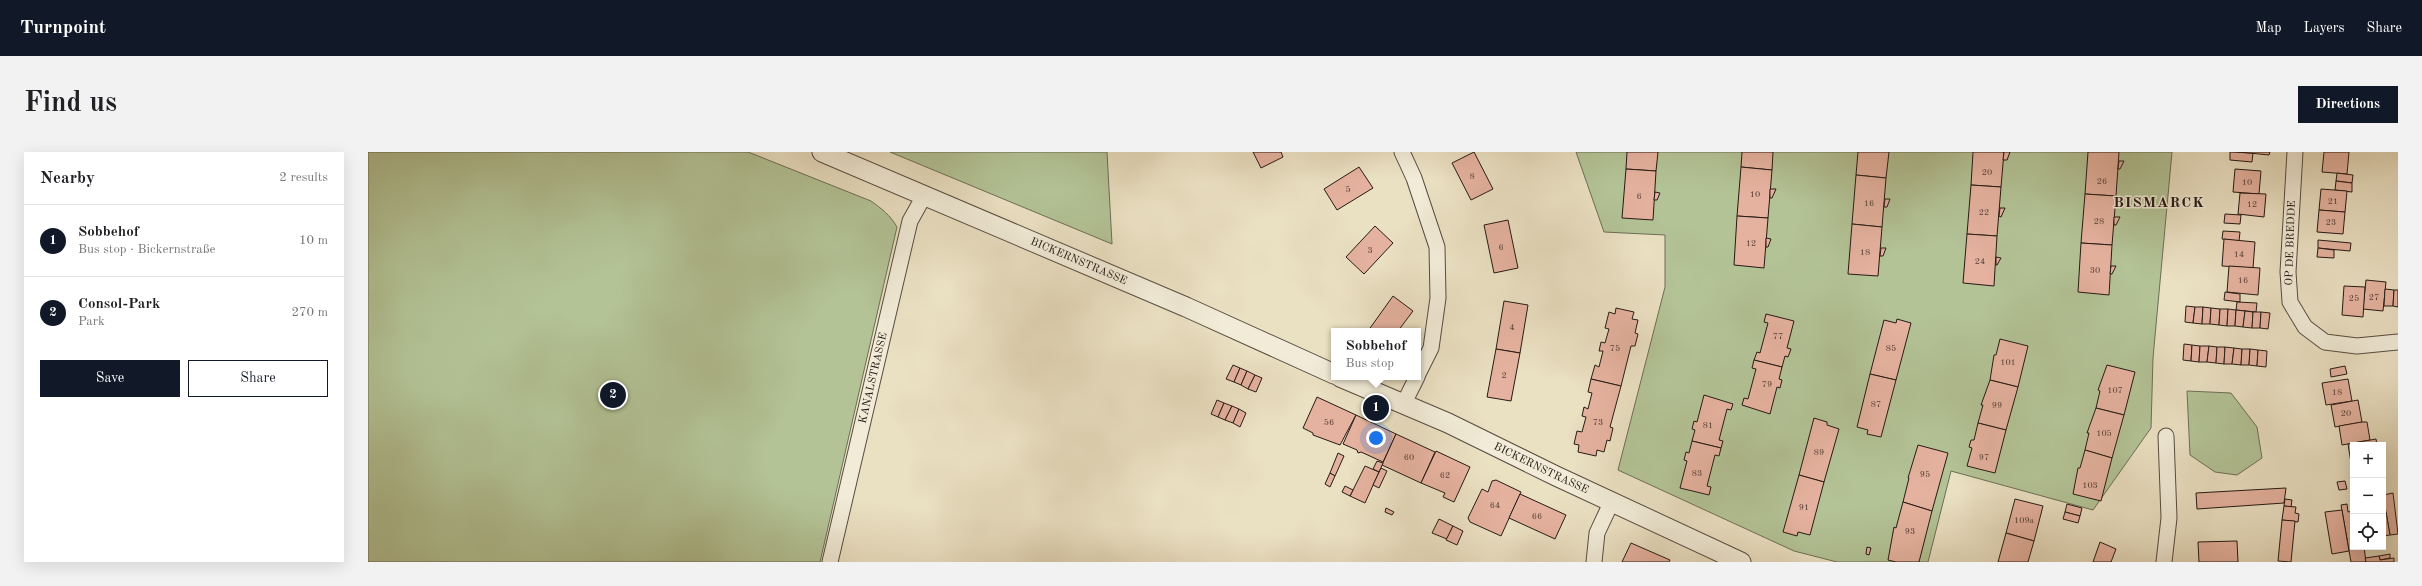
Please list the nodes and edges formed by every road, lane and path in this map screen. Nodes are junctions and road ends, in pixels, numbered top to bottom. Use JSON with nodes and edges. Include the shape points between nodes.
{"nodes":[{"id":1,"x":822,"y":152,"type":"edge"},
{"id":2,"x":1402,"y":152,"type":"edge"},
{"id":3,"x":2295,"y":152,"type":"edge"},
{"id":4,"x":924,"y":196,"type":"junction"},
{"id":5,"x":2398,"y":342,"type":"edge"},
{"id":6,"x":1421,"y":368,"type":"edge"},
{"id":7,"x":1331,"y":373,"type":"edge"},
{"id":8,"x":1346,"y":380,"type":"edge"},
{"id":9,"x":1416,"y":380,"type":"edge"},
{"id":10,"x":1404,"y":403,"type":"junction"},
{"id":11,"x":2166,"y":436,"type":"dead end"},
{"id":12,"x":1612,"y":501,"type":"junction"},
{"id":13,"x":830,"y":562,"type":"edge"},
{"id":14,"x":1594,"y":562,"type":"edge"},
{"id":15,"x":1741,"y":562,"type":"edge"},
{"id":16,"x":2164,"y":562,"type":"edge"}],
"edges":[{"from":1,"to":4,"type":"street","name":"BICKERNSTRASSE"},
{"from":2,"to":6,"type":"street","via":[[1414,178],[1437,247],[1438,298],[1430,348]]},
{"from":3,"to":5,"type":"street","name":"OP DE BREDDE","via":[[2288,272],[2290,302],[2305,327],[2325,342],[2357,346]]},
{"from":4,"to":7,"type":"street","name":"BICKERNSTRASSE","via":[[1186,307]]},
{"from":4,"to":13,"type":"street","name":"KANALSTRASSE","via":[[910,221]]},
{"from":8,"to":10,"type":"street","name":"BICKERNSTRASSE","via":[[1380,396]]},
{"from":9,"to":10,"type":"street"},
{"from":10,"to":12,"type":"street","name":"BICKERNSTRASSE"},
{"from":11,"to":16,"type":"street","via":[[2169,518]]},
{"from":12,"to":14,"type":"street","via":[[1597,533]]},
{"from":12,"to":15,"type":"street","name":"BICKERNSTRASSE"}]}
